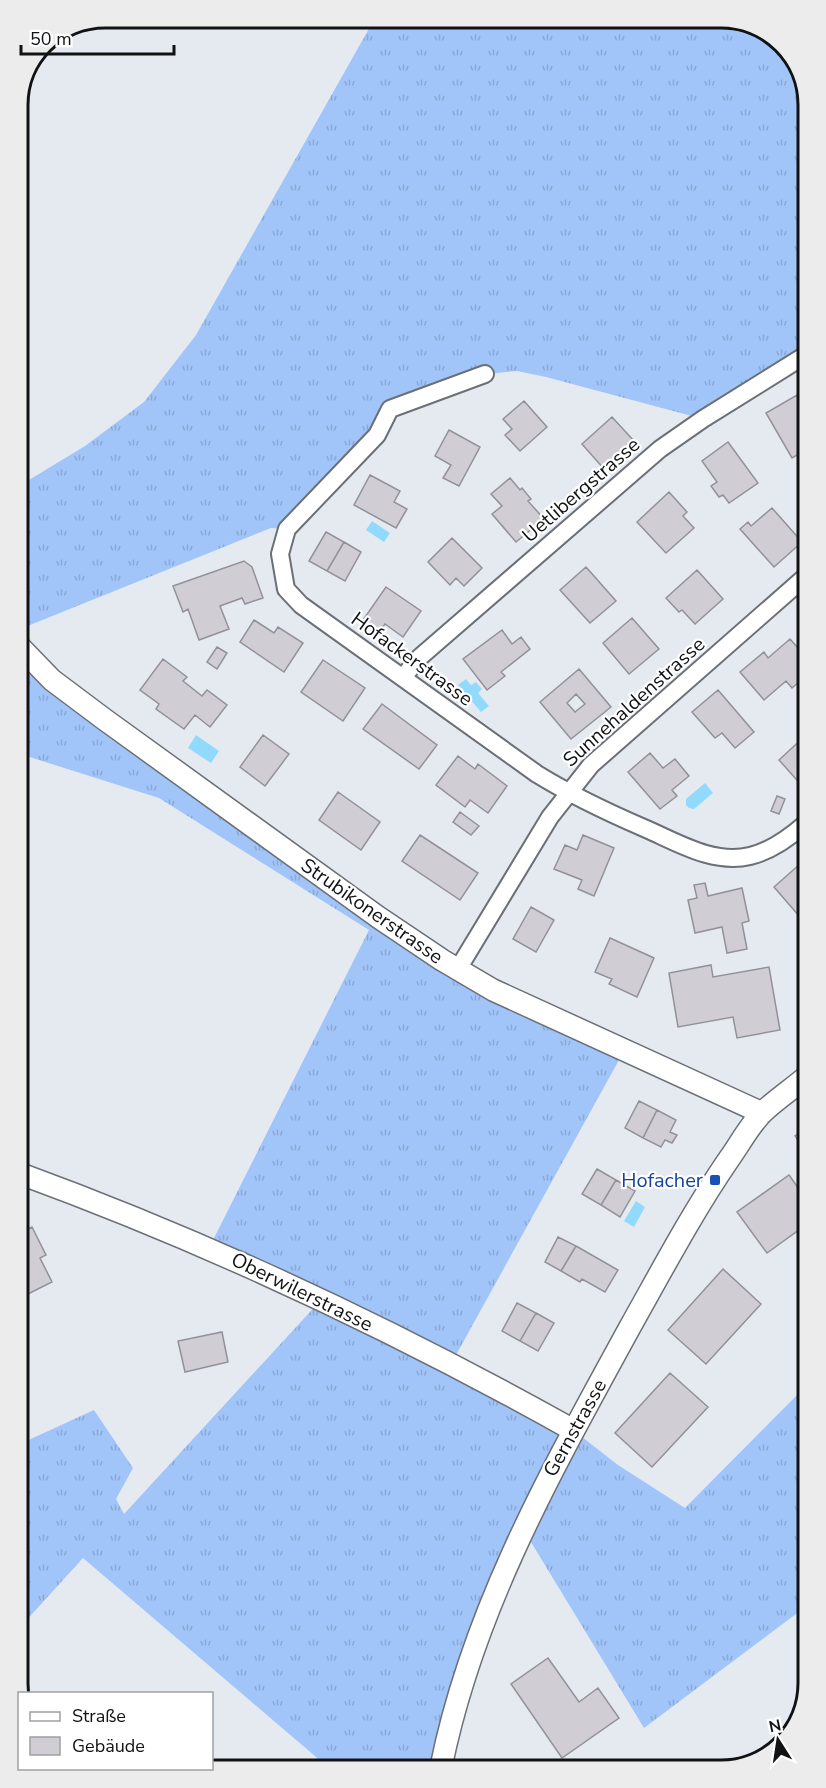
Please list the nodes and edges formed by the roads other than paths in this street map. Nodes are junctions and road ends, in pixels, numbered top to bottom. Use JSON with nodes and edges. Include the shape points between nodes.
{"nodes":[{"id":1,"x":798,"y":360,"type":"edge"},
{"id":2,"x":485,"y":374,"type":"dead end"},
{"id":3,"x":798,"y":583,"type":"edge"},
{"id":4,"x":29,"y":656,"type":"edge"},
{"id":5,"x":403,"y":677,"type":"junction"},
{"id":6,"x":567,"y":793,"type":"junction"},
{"id":7,"x":798,"y":830,"type":"edge"},
{"id":8,"x":458,"y":969,"type":"junction"},
{"id":9,"x":798,"y":1084,"type":"edge"},
{"id":10,"x":762,"y":1113,"type":"junction"},
{"id":11,"x":28,"y":1177,"type":"edge"},
{"id":12,"x":573,"y":1430,"type":"junction"},
{"id":13,"x":443,"y":1760,"type":"edge"}],
"edges":[{"from":1,"to":5,"type":"street","name":"Uetlibergstrasse","via":[[660,450],[420,657]]},
{"from":2,"to":5,"type":"street","name":"Hofackerstrasse","via":[[390,409],[377,435],[287,529],[280,554],[286,589],[301,605]]},
{"from":3,"to":6,"type":"street","name":"Sunnehaldenstrasse","via":[[591,765]]},
{"from":4,"to":8,"type":"street","name":"Strubikonerstrasse","via":[[52,680],[104,719],[378,917]]},
{"from":5,"to":6,"type":"street","name":"Hofackerstrasse"},
{"from":6,"to":7,"type":"street","name":"Hofackerstrasse","via":[[698,852],[723,858],[749,856],[773,848]]},
{"from":6,"to":8,"type":"street","name":"Sunnehaldenstrasse"},
{"from":8,"to":10,"type":"street","name":"Strubikonerstrasse","via":[[493,990]]},
{"from":9,"to":10,"type":"street","name":"Gernstrasse"},
{"from":10,"to":12,"type":"street","name":"Gernstrasse","via":[[685,1227]]},
{"from":11,"to":12,"type":"street","name":"Oberwilerstrasse","via":[[143,1220],[274,1277]]},
{"from":12,"to":13,"type":"street","name":"Gernstrasse","via":[[523,1529],[490,1607]]}]}
